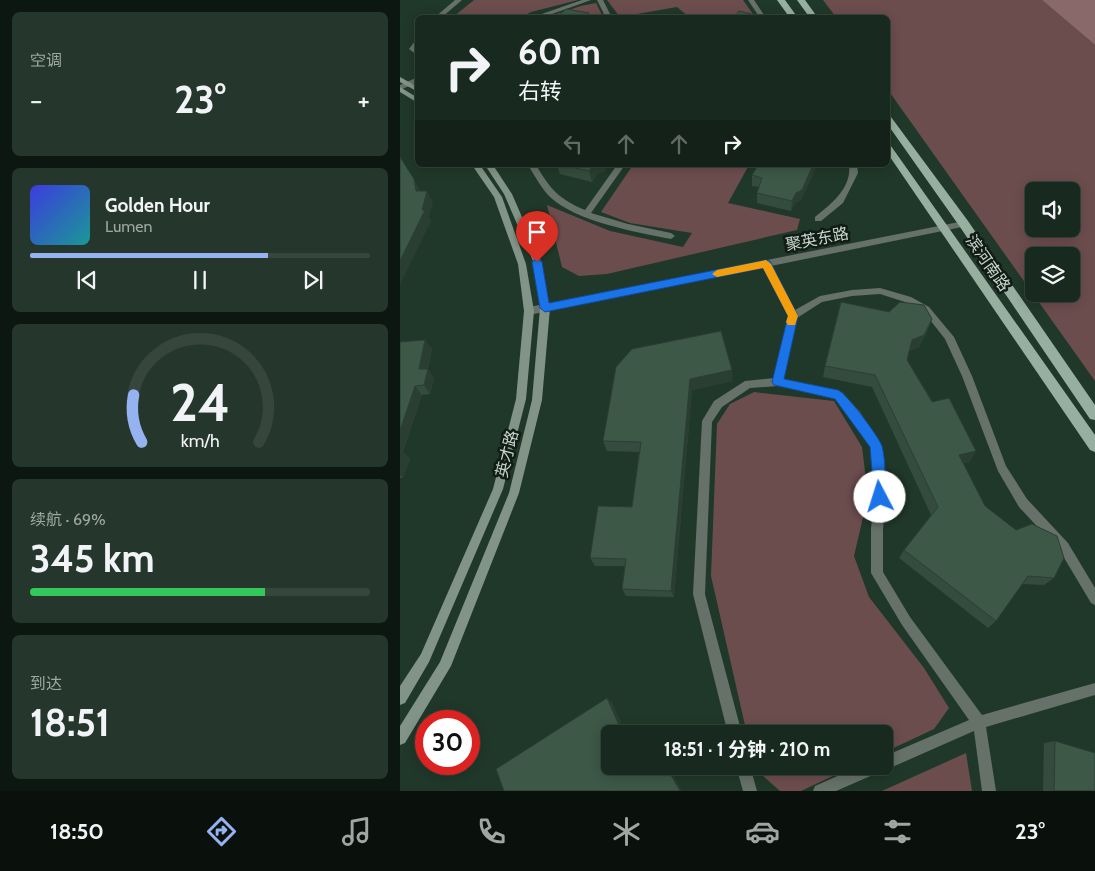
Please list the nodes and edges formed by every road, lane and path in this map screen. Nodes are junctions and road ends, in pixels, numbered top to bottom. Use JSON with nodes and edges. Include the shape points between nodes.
{"nodes":[{"id":1,"x":459,"y":0,"type":"edge"},
{"id":2,"x":588,"y":0,"type":"edge"},
{"id":3,"x":600,"y":0,"type":"edge"},
{"id":4,"x":751,"y":0,"type":"edge"},
{"id":5,"x":781,"y":0,"type":"edge"},
{"id":6,"x":801,"y":0,"type":"edge"},
{"id":7,"x":441,"y":15,"type":"edge"},
{"id":8,"x":542,"y":15,"type":"edge"},
{"id":9,"x":608,"y":15,"type":"edge"},
{"id":10,"x":760,"y":15,"type":"edge"},
{"id":11,"x":792,"y":15,"type":"edge"},
{"id":12,"x":812,"y":15,"type":"edge"},
{"id":13,"x":400,"y":79,"type":"edge"},
{"id":14,"x":415,"y":81,"type":"edge"},
{"id":15,"x":409,"y":84,"type":"junction"},
{"id":16,"x":400,"y":88,"type":"edge"},
{"id":17,"x":415,"y":88,"type":"edge"},
{"id":18,"x":415,"y":99,"type":"edge"},
{"id":19,"x":890,"y":122,"type":"edge"},
{"id":20,"x":890,"y":151,"type":"edge"},
{"id":21,"x":477,"y":167,"type":"edge"},
{"id":22,"x":490,"y":167,"type":"edge"},
{"id":23,"x":533,"y":167,"type":"edge"},
{"id":24,"x":620,"y":167,"type":"edge"},
{"id":25,"x":853,"y":167,"type":"edge"},
{"id":26,"x":587,"y":213,"type":"junction"},
{"id":27,"x":818,"y":219,"type":"dead end"},
{"id":28,"x":964,"y":224,"type":"junction"},
{"id":29,"x":945,"y":229,"type":"junction"},
{"id":30,"x":671,"y":236,"type":"dead end"},
{"id":31,"x":766,"y":264,"type":"junction"},
{"id":32,"x":545,"y":308,"type":"junction"},
{"id":33,"x":529,"y":311,"type":"junction"},
{"id":34,"x":793,"y":316,"type":"junction"},
{"id":35,"x":778,"y":382,"type":"junction"},
{"id":36,"x":1095,"y":416,"type":"edge"},
{"id":37,"x":1095,"y":446,"type":"edge"},
{"id":38,"x":1095,"y":599,"type":"edge"},
{"id":39,"x":1095,"y":689,"type":"edge"},
{"id":40,"x":400,"y":698,"type":"edge"},
{"id":41,"x":979,"y":722,"type":"junction"},
{"id":42,"x":733,"y":725,"type":"edge"},
{"id":43,"x":400,"y":738,"type":"edge"},
{"id":44,"x":893,"y":760,"type":"edge"},
{"id":45,"x":746,"y":775,"type":"edge"},
{"id":46,"x":856,"y":775,"type":"edge"},
{"id":47,"x":750,"y":791,"type":"edge"},
{"id":48,"x":820,"y":791,"type":"edge"},
{"id":49,"x":989,"y":791,"type":"edge"}],
"edges":[{"from":1,"to":7,"type":"street"},
{"from":2,"to":8,"type":"street"},
{"from":3,"to":9,"type":"street"},
{"from":4,"to":10,"type":"street"},
{"from":5,"to":11,"type":"main road"},
{"from":6,"to":12,"type":"main road"},
{"from":13,"to":15,"type":"main road"},
{"from":14,"to":15,"type":"street"},
{"from":15,"to":16,"type":"street"},
{"from":15,"to":17,"type":"main road"},
{"from":16,"to":18,"type":"main road"},
{"from":19,"to":28,"type":"main road","name":"滨河南路"},
{"from":20,"to":29,"type":"main road","name":"滨河南路"},
{"from":21,"to":33,"type":"main road","name":"英才路","via":[[498,197],[522,264]]},
{"from":22,"to":32,"type":"main road","name":"英才路","via":[[508,194],[537,262]]},
{"from":23,"to":26,"type":"street","via":[[556,199]]},
{"from":24,"to":26,"type":"street"},
{"from":25,"to":27,"type":"street","via":[[854,173],[840,201]]},
{"from":26,"to":30,"type":"street","via":[[622,226]]},
{"from":28,"to":29,"type":"street","name":"聚英东路"},
{"from":28,"to":36,"type":"main road","name":"滨河南路"},
{"from":29,"to":31,"type":"street","name":"聚英东路"},
{"from":29,"to":37,"type":"main road","name":"滨河南路"},
{"from":31,"to":32,"type":"street","name":"聚英东路"},
{"from":31,"to":34,"type":"street"},
{"from":32,"to":33,"type":"street","name":"聚英东路"},
{"from":32,"to":43,"type":"main road","name":"英才路","via":[[537,400],[514,493],[445,666]]},
{"from":33,"to":40,"type":"main road","name":"英才路","via":[[521,399],[498,488],[425,658]]},
{"from":34,"to":35,"type":"street"},
{"from":34,"to":38,"type":"street","via":[[820,298],[852,292],[880,291],[908,299],[926,309],[949,337],[1002,468],[1023,503],[1064,546]]},
{"from":35,"to":41,"type":"street","via":[[838,395],[876,446],[880,497],[878,573],[906,621]]},
{"from":35,"to":42,"type":"street","via":[[748,384],[718,404],[707,421],[699,594]]},
{"from":39,"to":41,"type":"street"},
{"from":41,"to":44,"type":"street"},
{"from":41,"to":49,"type":"street"},
{"from":45,"to":47,"type":"street"},
{"from":46,"to":48,"type":"street"}]}
